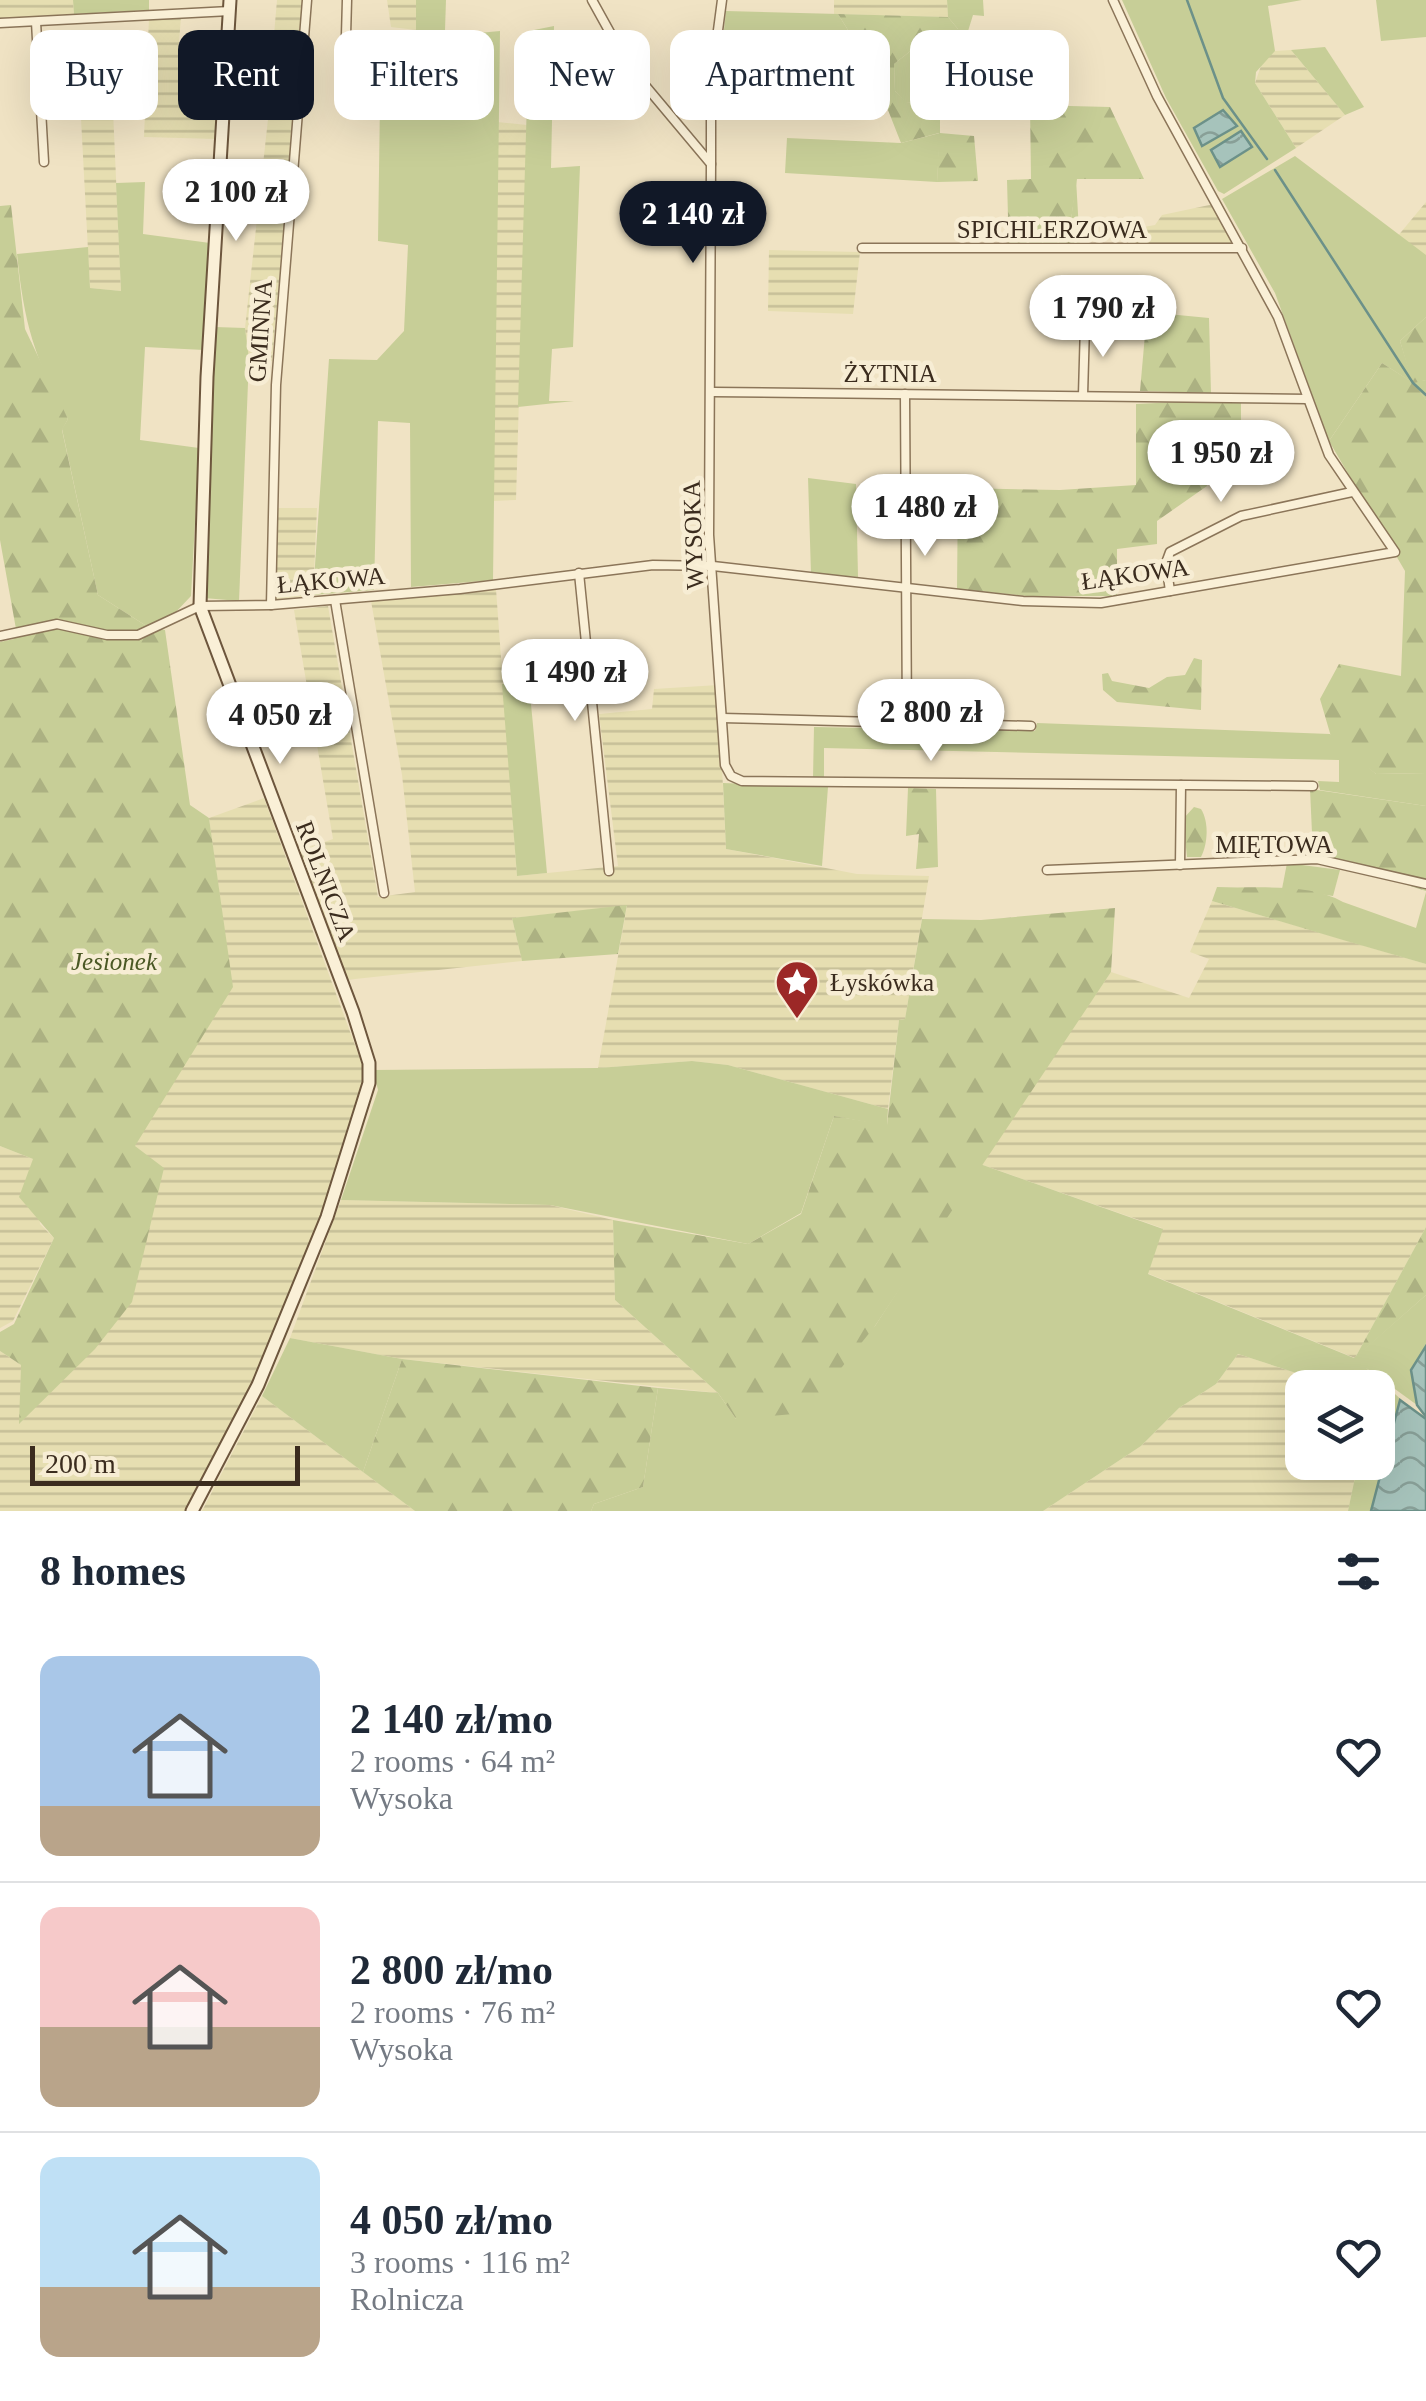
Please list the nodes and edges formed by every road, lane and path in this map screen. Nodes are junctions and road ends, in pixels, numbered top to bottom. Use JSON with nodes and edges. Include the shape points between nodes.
{"nodes":[{"id":1,"x":307,"y":0,"type":"edge"},
{"id":2,"x":347,"y":0,"type":"edge"},
{"id":3,"x":592,"y":0,"type":"edge"},
{"id":4,"x":722,"y":0,"type":"edge"},
{"id":5,"x":1113,"y":0,"type":"edge"},
{"id":6,"x":230,"y":5,"type":"edge"},
{"id":7,"x":36,"y":22,"type":"junction"},
{"id":8,"x":0,"y":23,"type":"edge"},
{"id":9,"x":346,"y":30,"type":"edge"},
{"id":10,"x":44,"y":162,"type":"dead end"},
{"id":11,"x":710,"y":164,"type":"junction"},
{"id":12,"x":862,"y":248,"type":"dead end"},
{"id":13,"x":1242,"y":248,"type":"junction"},
{"id":14,"x":1085,"y":325,"type":"dead end"},
{"id":15,"x":713,"y":392,"type":"junction"},
{"id":16,"x":905,"y":394,"type":"junction"},
{"id":17,"x":1083,"y":394,"type":"junction"},
{"id":18,"x":1307,"y":399,"type":"junction"},
{"id":19,"x":1352,"y":492,"type":"junction"},
{"id":20,"x":712,"y":566,"type":"junction"},
{"id":21,"x":579,"y":573,"type":"junction"},
{"id":22,"x":907,"y":588,"type":"junction"},
{"id":23,"x":1170,"y":591,"type":"junction"},
{"id":24,"x":334,"y":600,"type":"junction"},
{"id":25,"x":271,"y":605,"type":"junction"},
{"id":26,"x":200,"y":606,"type":"junction"},
{"id":27,"x":0,"y":636,"type":"edge"},
{"id":28,"x":722,"y":718,"type":"junction"},
{"id":29,"x":907,"y":724,"type":"junction"},
{"id":30,"x":1030,"y":726,"type":"dead end"},
{"id":31,"x":1181,"y":785,"type":"junction"},
{"id":32,"x":1313,"y":786,"type":"dead end"},
{"id":33,"x":1180,"y":865,"type":"junction"},
{"id":34,"x":1048,"y":870,"type":"dead end"},
{"id":35,"x":609,"y":871,"type":"dead end"},
{"id":36,"x":1426,"y":884,"type":"edge"},
{"id":37,"x":384,"y":893,"type":"dead end"},
{"id":38,"x":192,"y":1511,"type":"edge"}],
"edges":[{"from":1,"to":25,"type":"street","name":"GMINNA","via":[[277,367]]},
{"from":2,"to":9,"type":"street"},
{"from":3,"to":11,"type":"street","via":[[628,65]]},
{"from":4,"to":11,"type":"street","name":"WYSOKA"},
{"from":5,"to":13,"type":"street","name":"ŁĄKOWA","via":[[1156,96]]},
{"from":6,"to":7,"type":"street"},
{"from":6,"to":26,"type":"street","name":"ROLNICZA"},
{"from":7,"to":8,"type":"street"},
{"from":7,"to":10,"type":"street"},
{"from":11,"to":15,"type":"street","name":"WYSOKA"},
{"from":12,"to":13,"type":"street","name":"SPICHLERZOWA"},
{"from":13,"to":18,"type":"street","name":"ŁĄKOWA","via":[[1278,317]]},
{"from":14,"to":17,"type":"street"},
{"from":15,"to":16,"type":"street","name":"ŻYTNIA"},
{"from":15,"to":20,"type":"street","name":"WYSOKA"},
{"from":16,"to":17,"type":"street","name":"ŻYTNIA"},
{"from":16,"to":22,"type":"street"},
{"from":17,"to":18,"type":"street","name":"ŻYTNIA"},
{"from":18,"to":19,"type":"street","name":"ŁĄKOWA"},
{"from":19,"to":23,"type":"street","via":[[1241,516],[1170,552]]},
{"from":19,"to":23,"type":"street","name":"ŁĄKOWA","via":[[1395,552]]},
{"from":20,"to":21,"type":"street","name":"ŁĄKOWA"},
{"from":20,"to":22,"type":"street","name":"ŁĄKOWA"},
{"from":20,"to":28,"type":"street","name":"WYSOKA"},
{"from":21,"to":24,"type":"street","name":"ŁĄKOWA"},
{"from":21,"to":35,"type":"street"},
{"from":22,"to":23,"type":"street","name":"ŁĄKOWA","via":[[1064,603]]},
{"from":22,"to":29,"type":"street"},
{"from":24,"to":25,"type":"street","name":"ŁĄKOWA"},
{"from":24,"to":37,"type":"street"},
{"from":25,"to":26,"type":"street","name":"ŁĄKOWA"},
{"from":26,"to":27,"type":"street","via":[[138,636],[57,624]]},
{"from":26,"to":38,"type":"street","name":"ROLNICZA","via":[[353,1012],[370,1077],[328,1217],[258,1386]]},
{"from":28,"to":29,"type":"street"},
{"from":28,"to":31,"type":"street","name":"WYSOKA","via":[[725,765],[742,781]]},
{"from":29,"to":30,"type":"street"},
{"from":31,"to":32,"type":"street","name":"WYSOKA"},
{"from":31,"to":33,"type":"street"},
{"from":33,"to":34,"type":"street","name":"MIĘTOWA"},
{"from":33,"to":36,"type":"street","name":"MIĘTOWA","via":[[1317,860]]}]}
